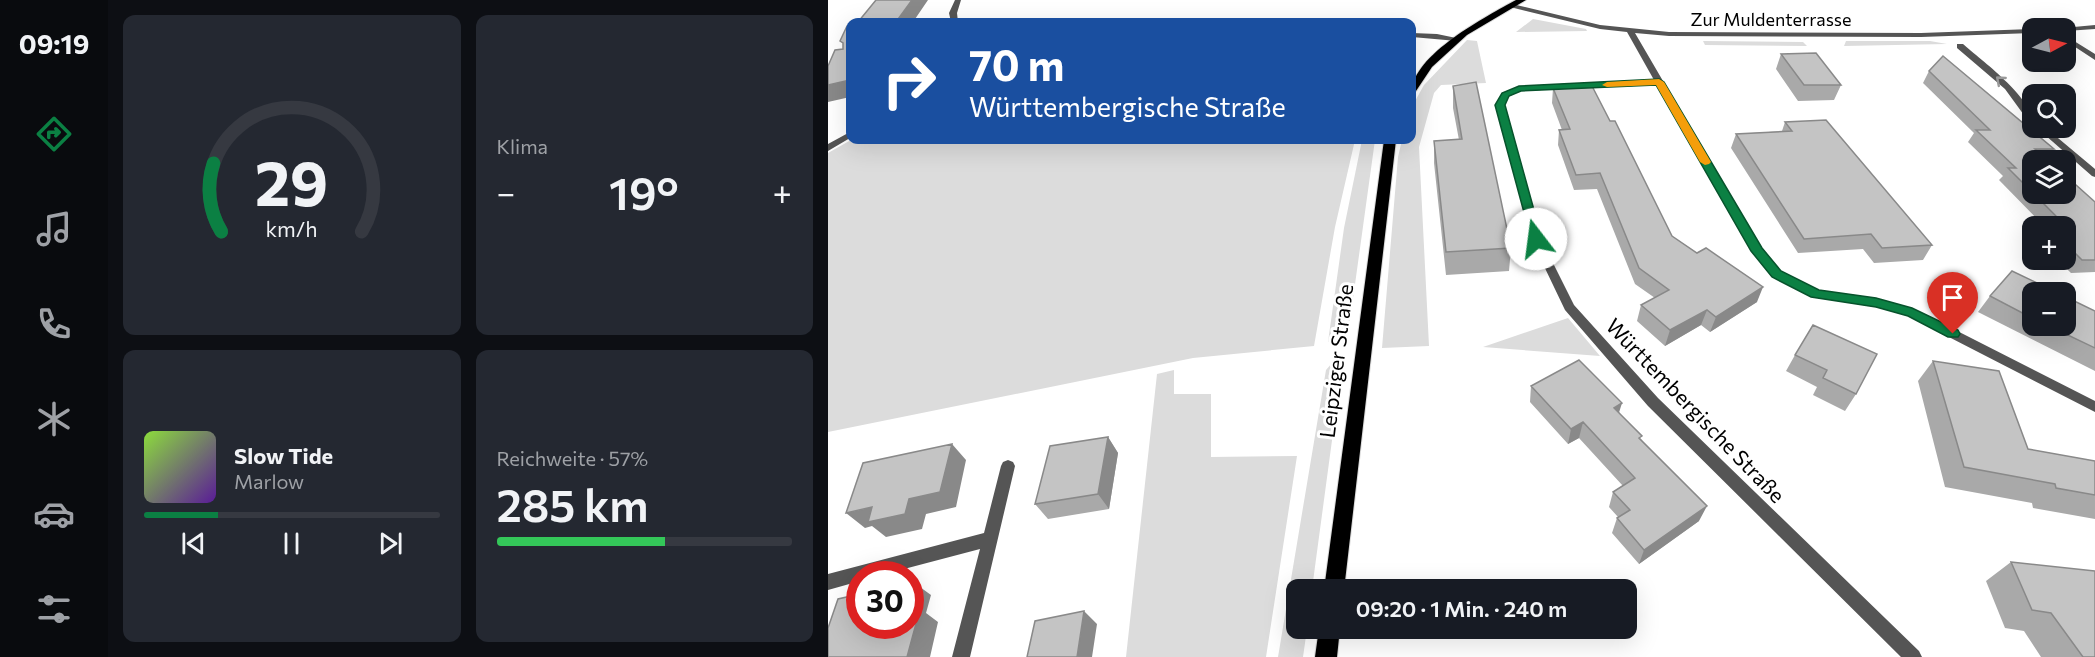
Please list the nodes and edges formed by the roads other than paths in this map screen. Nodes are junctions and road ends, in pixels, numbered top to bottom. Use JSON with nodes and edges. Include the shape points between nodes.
{"nodes":[{"id":1,"x":958,"y":0,"type":"edge"},
{"id":2,"x":1522,"y":0,"type":"edge"},
{"id":3,"x":1512,"y":6,"type":"junction"},
{"id":4,"x":955,"y":18,"type":"edge"},
{"id":5,"x":2095,"y":27,"type":"edge"},
{"id":6,"x":2076,"y":28,"type":"edge"},
{"id":7,"x":2022,"y":31,"type":"edge"},
{"id":8,"x":1631,"y":32,"type":"junction"},
{"id":9,"x":1416,"y":35,"type":"edge"},
{"id":10,"x":1457,"y":39,"type":"junction"},
{"id":11,"x":2076,"y":45,"type":"edge"},
{"id":12,"x":1960,"y":46,"type":"dead end"},
{"id":13,"x":2095,"y":58,"type":"edge"},
{"id":14,"x":1659,"y":82,"type":"junction"},
{"id":15,"x":1416,"y":83,"type":"edge"},
{"id":16,"x":2022,"y":106,"type":"edge"},
{"id":17,"x":846,"y":137,"type":"edge"},
{"id":18,"x":2053,"y":138,"type":"edge"},
{"id":19,"x":1389,"y":144,"type":"edge"},
{"id":20,"x":828,"y":148,"type":"edge"},
{"id":21,"x":2095,"y":174,"type":"edge"},
{"id":22,"x":2095,"y":407,"type":"edge"},
{"id":23,"x":1008,"y":466,"type":"dead end"},
{"id":24,"x":990,"y":539,"type":"junction"},
{"id":25,"x":1335,"y":579,"type":"edge"},
{"id":26,"x":828,"y":582,"type":"edge"},
{"id":27,"x":1328,"y":639,"type":"edge"},
{"id":28,"x":962,"y":657,"type":"edge"},
{"id":29,"x":1326,"y":657,"type":"edge"},
{"id":30,"x":1913,"y":657,"type":"edge"}],
"edges":[{"from":1,"to":4,"type":"street"},
{"from":2,"to":3,"type":"main road"},
{"from":3,"to":8,"type":"street","name":"Zur Muldenterrasse"},
{"from":3,"to":10,"type":"main road"},
{"from":5,"to":6,"type":"street"},
{"from":7,"to":8,"type":"street","name":"Zur Muldenterrasse","via":[[1818,36]]},
{"from":8,"to":14,"type":"street"},
{"from":9,"to":10,"type":"street"},
{"from":10,"to":15,"type":"main road"},
{"from":11,"to":13,"type":"street"},
{"from":16,"to":12,"type":"street","one_way":true,"via":[[2008,87]]},
{"from":14,"to":22,"type":"street","via":[[1757,251],[1776,274],[1816,294],[1912,313]]},
{"from":14,"to":30,"type":"street","name":"Württembergische Straße","via":[[1519,89],[1505,95],[1500,105],[1536,239],[1569,307],[1616,362]]},
{"from":17,"to":20,"type":"street"},
{"from":18,"to":21,"type":"street"},
{"from":19,"to":25,"type":"main road","name":"Leipziger Straße"},
{"from":23,"to":24,"type":"street"},
{"from":24,"to":26,"type":"street"},
{"from":24,"to":28,"type":"street"},
{"from":27,"to":29,"type":"main road"}]}
